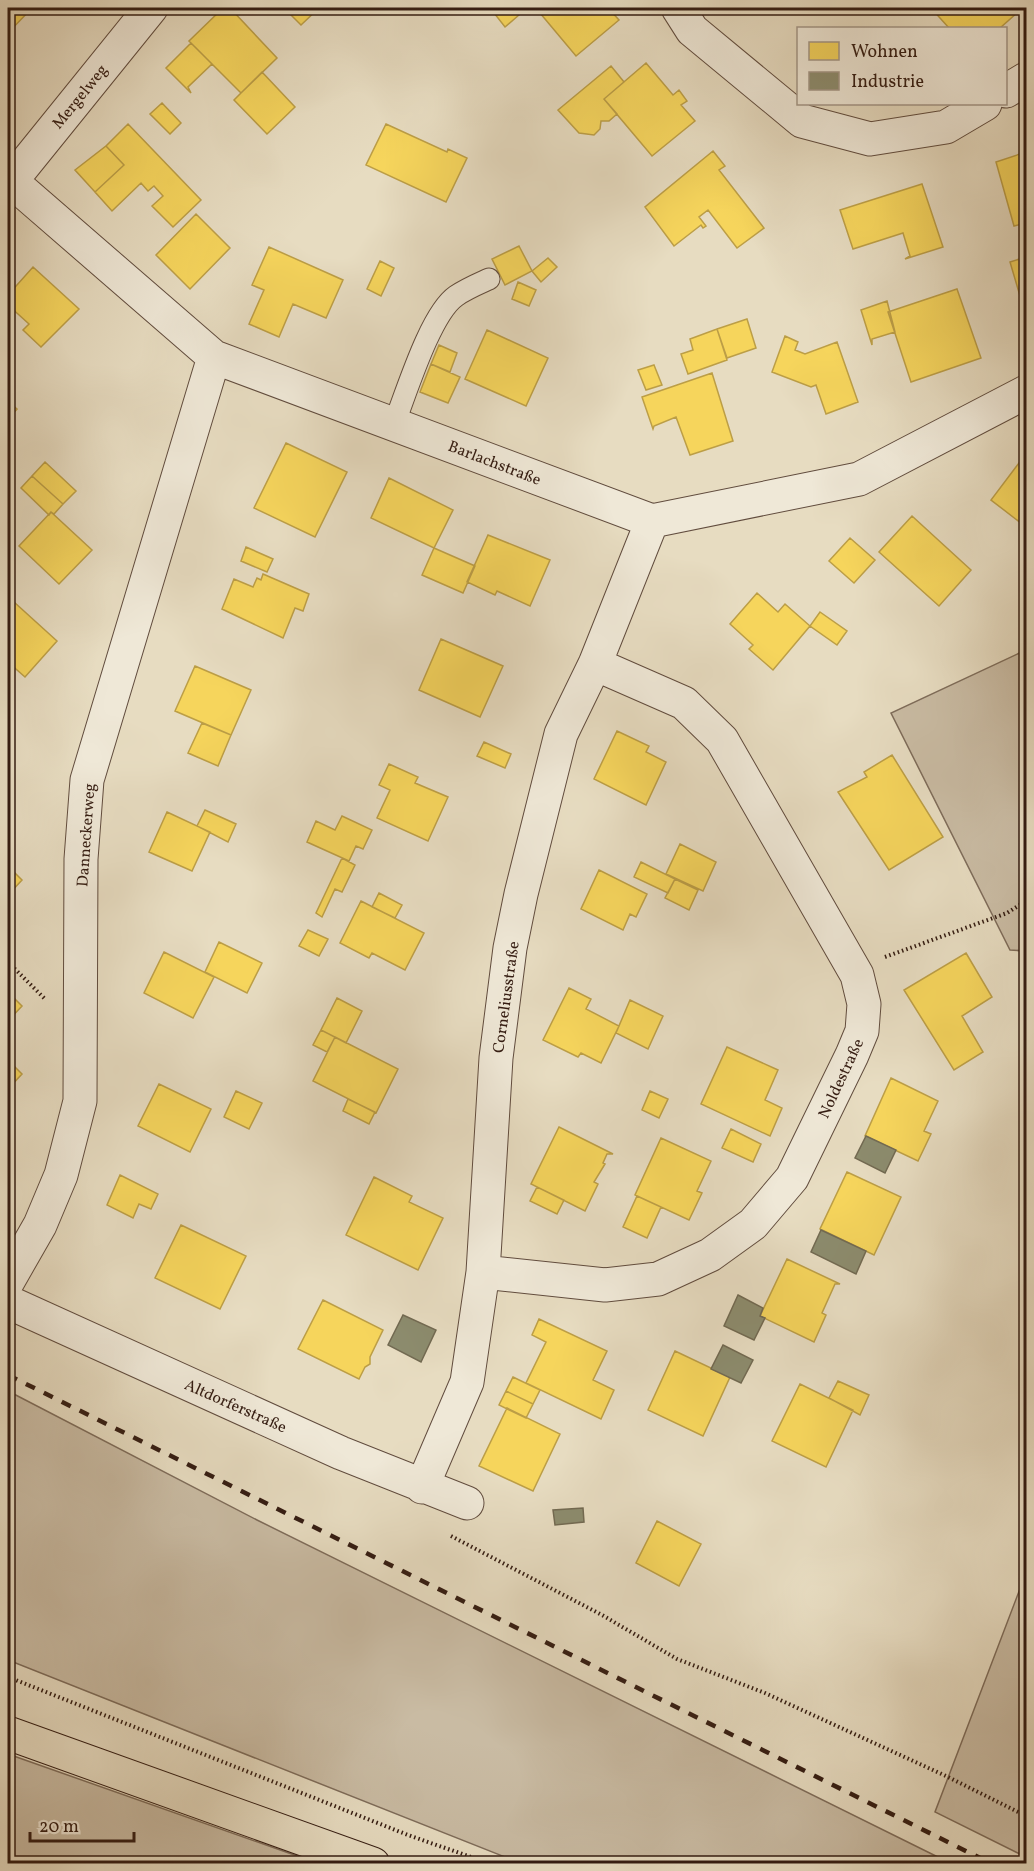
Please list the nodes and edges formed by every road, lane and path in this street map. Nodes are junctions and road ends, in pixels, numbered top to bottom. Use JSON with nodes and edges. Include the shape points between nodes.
{"nodes":[{"id":1,"x":150,"y":8,"type":"edge"},
{"id":2,"x":678,"y":8,"type":"edge"},
{"id":3,"x":1026,"y":79,"type":"edge"},
{"id":4,"x":1007,"y":90,"type":"edge"},
{"id":5,"x":983,"y":105,"type":"edge"},
{"id":6,"x":9,"y":183,"type":"edge"},
{"id":7,"x":489,"y":279,"type":"dead end"},
{"id":8,"x":214,"y":357,"type":"junction"},
{"id":9,"x":1026,"y":392,"type":"edge"},
{"id":10,"x":394,"y":424,"type":"junction"},
{"id":11,"x":652,"y":521,"type":"junction"},
{"id":12,"x":595,"y":664,"type":"junction"},
{"id":13,"x":1026,"y":901,"type":"edge"},
{"id":14,"x":8,"y":962,"type":"edge"},
{"id":15,"x":857,"y":975,"type":"junction"},
{"id":16,"x":80,"y":1018,"type":"junction"},
{"id":17,"x":483,"y":1272,"type":"junction"},
{"id":18,"x":8,"y":1281,"type":"edge"},
{"id":19,"x":8,"y":1302,"type":"edge"},
{"id":20,"x":422,"y":1487,"type":"junction"},
{"id":21,"x":467,"y":1503,"type":"dead end"},
{"id":22,"x":450,"y":1535,"type":"dead end"},
{"id":23,"x":8,"y":1677,"type":"edge"},
{"id":24,"x":8,"y":1733,"type":"edge"},
{"id":25,"x":1026,"y":1816,"type":"edge"},
{"id":26,"x":373,"y":1863,"type":"edge"},
{"id":27,"x":491,"y":1863,"type":"edge"}],
"edges":[{"from":1,"to":6,"type":"street","name":"Mergelweg"},
{"from":2,"to":5,"type":"street","via":[[692,30],[802,121],[870,138],[946,127]]},
{"from":3,"to":4,"type":"street"},
{"from":6,"to":8,"type":"street","name":"Barlachstraße"},
{"from":7,"to":10,"type":"lane","via":[[455,296],[442,311]]},
{"from":8,"to":10,"type":"street","name":"Barlachstraße"},
{"from":8,"to":16,"type":"street","name":"Danneckerweg","via":[[87,780],[81,859]]},
{"from":9,"to":11,"type":"street","via":[[860,479]]},
{"from":10,"to":11,"type":"street","name":"Barlachstraße"},
{"from":11,"to":12,"type":"street","name":"Corneliusstraße"},
{"from":12,"to":15,"type":"street","name":"Noldestraße","via":[[684,703],[722,740]]},
{"from":12,"to":17,"type":"street","name":"Corneliusstraße","via":[[561,734],[510,948],[496,1058]]},
{"from":13,"to":15,"type":"path","via":[[1007,913],[880,958]]},
{"from":14,"to":16,"type":"path","via":[[63,1017]]},
{"from":15,"to":17,"type":"street","name":"Noldestraße","via":[[864,1004],[862,1031],[852,1055],[792,1178],[753,1224],[710,1255],[658,1279],[605,1285]]},
{"from":16,"to":18,"type":"street","name":"Danneckerweg","via":[[80,1101],[61,1175],[40,1226]]},
{"from":17,"to":20,"type":"street","name":"Corneliusstraße","via":[[467,1382]]},
{"from":19,"to":20,"type":"street","name":"Altdorferstraße"},
{"from":20,"to":21,"type":"street","name":"Altdorferstraße"},
{"from":22,"to":25,"type":"path","via":[[676,1659],[765,1693]]},
{"from":23,"to":27,"type":"path","via":[[408,1835]]},
{"from":24,"to":26,"type":"main road"}]}
